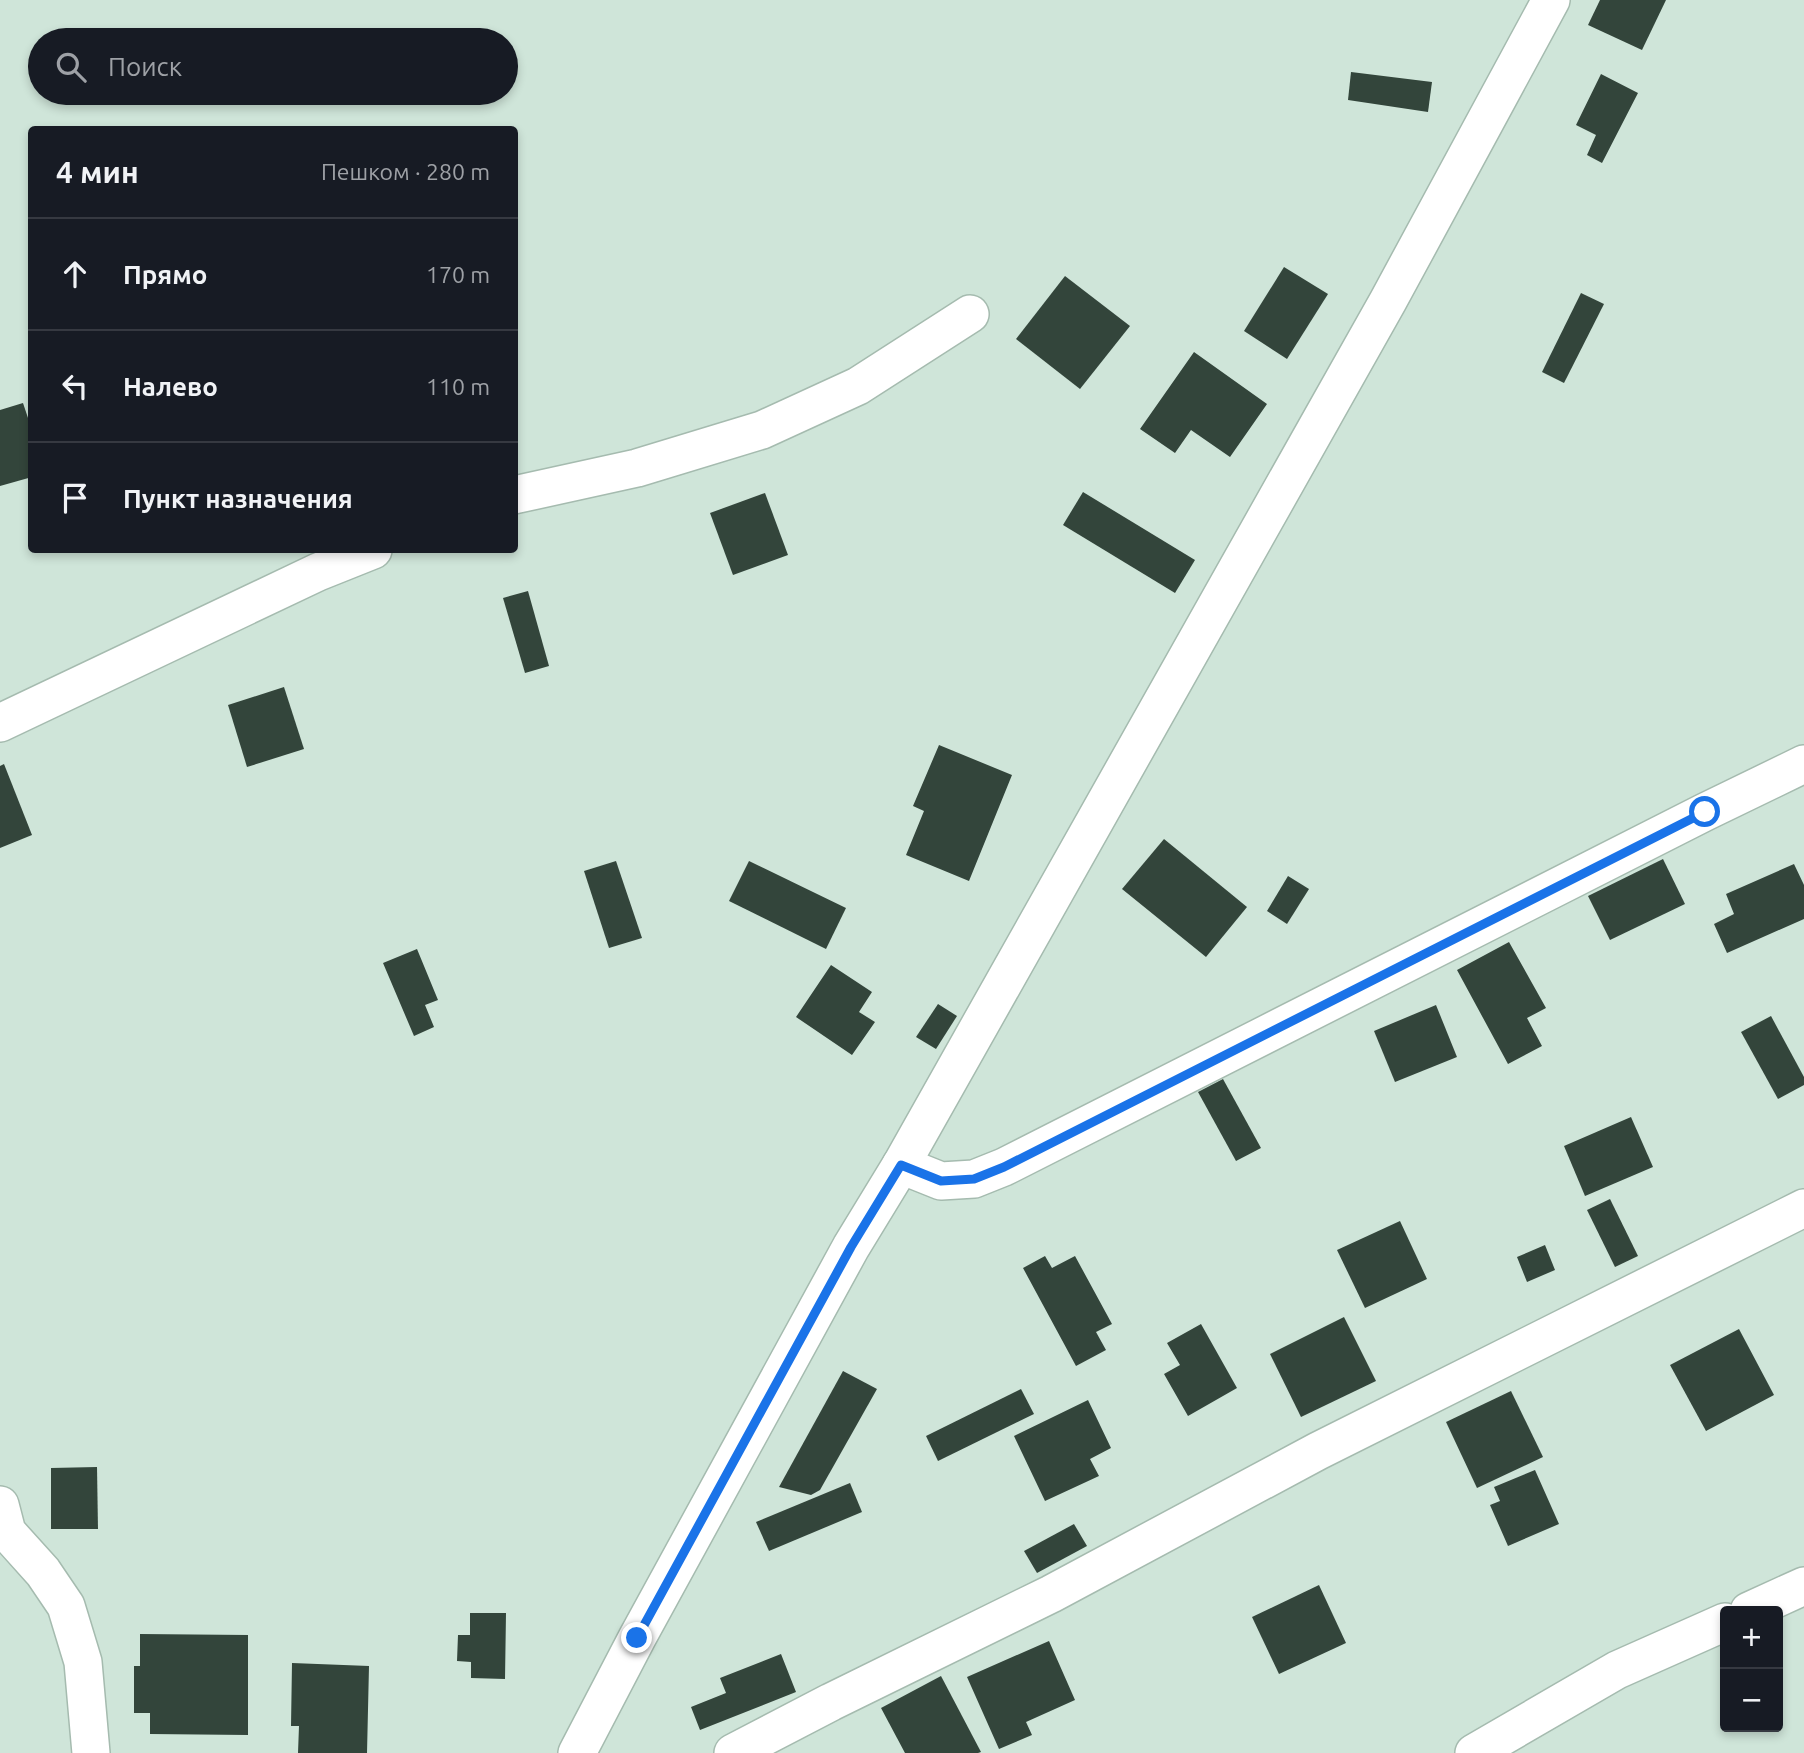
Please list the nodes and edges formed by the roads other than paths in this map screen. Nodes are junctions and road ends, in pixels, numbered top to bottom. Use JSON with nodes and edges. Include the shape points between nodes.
{"nodes":[{"id":1,"x":1551,"y":0,"type":"edge"},
{"id":2,"x":970,"y":314,"type":"dead end"},
{"id":3,"x":518,"y":494,"type":"edge"},
{"id":4,"x":366,"y":553,"type":"edge"},
{"id":5,"x":0,"y":723,"type":"edge"},
{"id":6,"x":1804,"y":764,"type":"edge"},
{"id":7,"x":901,"y":1165,"type":"junction"},
{"id":8,"x":1804,"y":1208,"type":"edge"},
{"id":9,"x":0,"y":1505,"type":"edge"},
{"id":10,"x":1804,"y":1586,"type":"edge"},
{"id":11,"x":1760,"y":1606,"type":"edge"},
{"id":12,"x":1720,"y":1624,"type":"edge"},
{"id":13,"x":91,"y":1753,"type":"edge"},
{"id":14,"x":577,"y":1753,"type":"edge"},
{"id":15,"x":733,"y":1753,"type":"edge"},
{"id":16,"x":1474,"y":1753,"type":"edge"}],
"edges":[{"from":1,"to":7,"type":"street","via":[[1381,313]]},
{"from":2,"to":3,"type":"street","via":[[858,386],[762,430],[637,468]]},
{"from":4,"to":5,"type":"street"},
{"from":6,"to":7,"type":"street","via":[[1004,1167],[974,1179],[941,1181]]},
{"from":7,"to":14,"type":"street","via":[[844,1259]]},
{"from":8,"to":15,"type":"street","via":[[1318,1451],[1051,1594]]},
{"from":9,"to":13,"type":"street","via":[[7,1532],[66,1606],[83,1662]]},
{"from":10,"to":11,"type":"street"},
{"from":12,"to":16,"type":"street","via":[[1617,1670]]}]}
